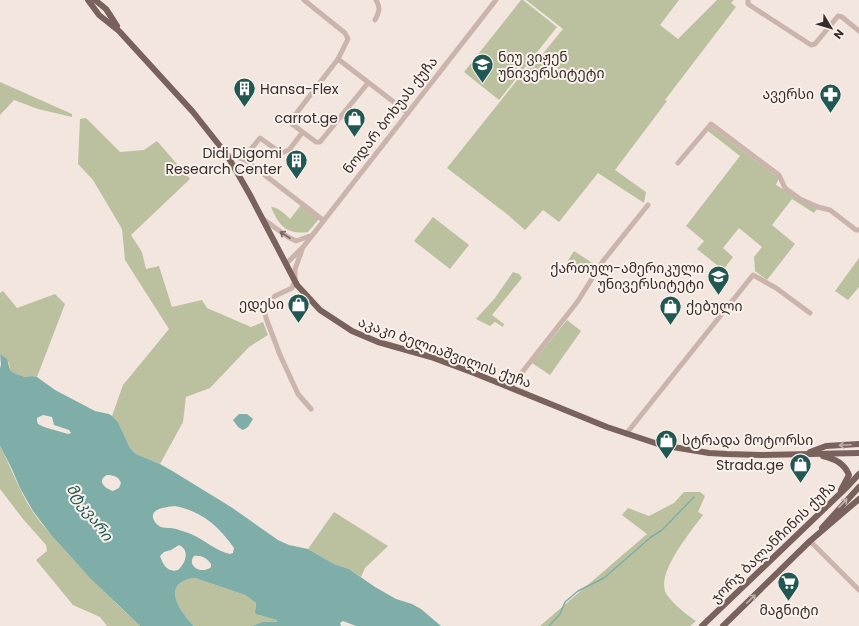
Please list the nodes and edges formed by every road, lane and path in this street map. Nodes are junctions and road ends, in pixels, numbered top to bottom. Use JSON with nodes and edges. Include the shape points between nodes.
{"nodes":[{"id":1,"x":88,"y":0,"type":"edge"},
{"id":2,"x":95,"y":0,"type":"edge"},
{"id":3,"x":304,"y":0,"type":"edge"},
{"id":4,"x":376,"y":0,"type":"edge"},
{"id":5,"x":496,"y":0,"type":"edge"},
{"id":6,"x":748,"y":2,"type":"edge"},
{"id":7,"x":106,"y":9,"type":"junction"},
{"id":8,"x":99,"y":15,"type":"junction"},
{"id":9,"x":375,"y":20,"type":"dead end"},
{"id":10,"x":119,"y":31,"type":"junction"},
{"id":11,"x":859,"y":31,"type":"edge"},
{"id":12,"x":338,"y":59,"type":"junction"},
{"id":13,"x":368,"y":83,"type":"junction"},
{"id":14,"x":408,"y":113,"type":"junction"},
{"id":15,"x":302,"y":133,"type":"junction"},
{"id":16,"x":227,"y":155,"type":"junction"},
{"id":17,"x":243,"y":158,"type":"junction"},
{"id":18,"x":678,"y":163,"type":"dead end"},
{"id":19,"x":648,"y":205,"type":"dead end"},
{"id":20,"x":263,"y":219,"type":"junction"},
{"id":21,"x":323,"y":220,"type":"junction"},
{"id":22,"x":859,"y":230,"type":"edge"},
{"id":23,"x":310,"y":236,"type":"junction"},
{"id":24,"x":304,"y":246,"type":"junction"},
{"id":25,"x":286,"y":264,"type":"junction"},
{"id":26,"x":295,"y":282,"type":"junction"},
{"id":27,"x":810,"y":313,"type":"dead end"},
{"id":28,"x":511,"y":388,"type":"junction"},
{"id":29,"x":311,"y":409,"type":"dead end"},
{"id":30,"x":626,"y":434,"type":"junction"},
{"id":31,"x":859,"y":444,"type":"edge"},
{"id":32,"x":808,"y":453,"type":"junction"},
{"id":33,"x":859,"y":453,"type":"edge"},
{"id":34,"x":818,"y":454,"type":"junction"},
{"id":35,"x":859,"y":474,"type":"edge"},
{"id":36,"x":859,"y":487,"type":"edge"},
{"id":37,"x":837,"y":497,"type":"junction"},
{"id":38,"x":859,"y":499,"type":"edge"},
{"id":39,"x":810,"y":541,"type":"junction"},
{"id":40,"x":859,"y":590,"type":"edge"},
{"id":41,"x":702,"y":626,"type":"edge"},
{"id":42,"x":723,"y":626,"type":"edge"}],
"edges":[{"from":1,"to":8,"type":"main road","name":"აკაკი ბელიაშვილის ქუჩა"},
{"from":2,"to":7,"type":"main road","name":"აკაკი ბელიაშვილის ქუჩა"},
{"from":3,"to":12,"type":"street","via":[[347,36],[347,42]]},
{"from":4,"to":9,"type":"street","via":[[380,11]]},
{"from":5,"to":14,"type":"street","name":"ნოდარ ბოხუას ქუჩა"},
{"from":6,"to":11,"type":"street","via":[[811,45],[815,44],[838,16]]},
{"from":7,"to":8,"type":"street"},
{"from":7,"to":10,"type":"main road","name":"აკაკი ბელიაშვილის ქუჩა"},
{"from":8,"to":10,"type":"main road","name":"აკაკი ბელიაშვილის ქუჩა"},
{"from":10,"to":16,"type":"main road","name":"აკაკი ბელიაშვილის ქუჩა","via":[[193,112]]},
{"from":12,"to":13,"type":"street"},
{"from":12,"to":15,"type":"street","via":[[291,120]]},
{"from":13,"to":14,"type":"street"},
{"from":13,"to":15,"type":"street","via":[[322,141],[316,142]]},
{"from":14,"to":21,"type":"street","name":"ნოდარ ბოხუას ქუჩა"},
{"from":15,"to":17,"type":"street","via":[[289,150],[281,153],[260,138]]},
{"from":16,"to":17,"type":"street"},
{"from":16,"to":20,"type":"main road","name":"აკაკი ბელიაშვილის ქუჩა"},
{"from":17,"to":21,"type":"street"},
{"from":18,"to":22,"type":"street","via":[[711,124],[779,175],[783,186],[790,192],[806,202],[830,210]]},
{"from":19,"to":28,"type":"street","via":[[603,261],[578,301]]},
{"from":23,"to":20,"type":"street","one_way":true,"via":[[296,241]]},
{"from":20,"to":25,"type":"main road","name":"აკაკი ბელიაშვილის ქუჩა"},
{"from":21,"to":23,"type":"street","name":"ნოდარ ბოხუას ქუჩა"},
{"from":23,"to":24,"type":"street","name":"ნოდარ ბოხუას ქუჩა"},
{"from":24,"to":25,"type":"street"},
{"from":24,"to":26,"type":"street","via":[[295,269]]},
{"from":25,"to":26,"type":"main road","name":"აკაკი ბელიაშვილის ქუჩა"},
{"from":26,"to":28,"type":"main road","name":"აკაკი ბელიაშვილის ქუჩა","via":[[320,310],[352,331],[378,342],[431,357]]},
{"from":26,"to":29,"type":"street","via":[[292,288],[275,296],[264,307],[280,355],[298,394]]},
{"from":27,"to":30,"type":"street","via":[[776,288],[752,275]]},
{"from":28,"to":30,"type":"main road","name":"აკაკი ბელიაშვილის ქუჩა"},
{"from":30,"to":32,"type":"main road","name":"აკაკი ბელიაშვილის ქუჩა","via":[[661,445],[709,453]]},
{"from":31,"to":32,"type":"main road","name":"აკაკი ბელიაშვილის ქუჩა","one_way":true,"via":[[826,446]]},
{"from":32,"to":34,"type":"main road","name":"აკაკი ბელიაშვილის ქუჩა"},
{"from":33,"to":34,"type":"main road","name":"აკაკი ბელიაშვილის ქუჩა"},
{"from":34,"to":37,"type":"main road","via":[[836,460],[846,469],[848,479]]},
{"from":35,"to":37,"type":"main road","name":"ჯორჯ ბალანჩინის ქუჩა"},
{"from":39,"to":36,"type":"main road","one_way":true},
{"from":37,"to":41,"type":"main road","name":"ჯორჯ ბალანჩინის ქუჩა"},
{"from":38,"to":39,"type":"main road"},
{"from":39,"to":40,"type":"street"},
{"from":42,"to":39,"type":"main road","one_way":true}]}
